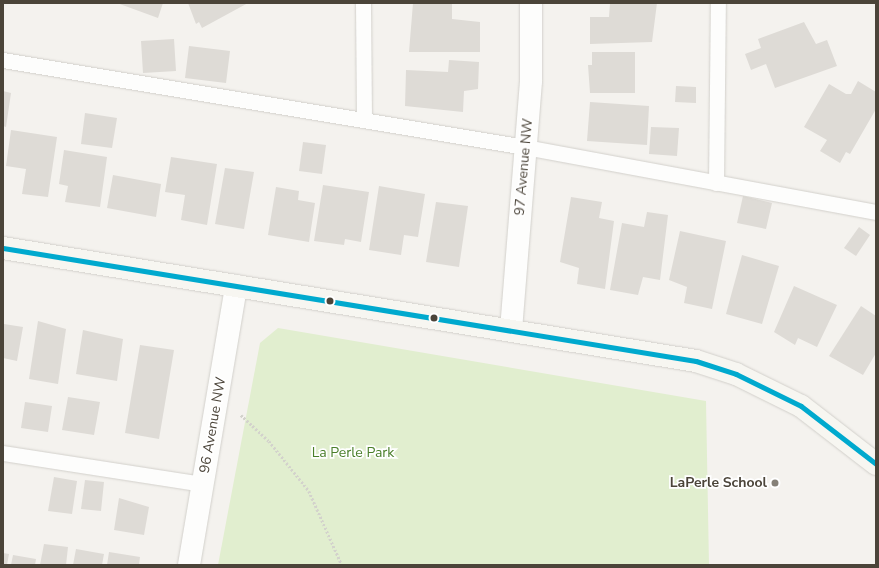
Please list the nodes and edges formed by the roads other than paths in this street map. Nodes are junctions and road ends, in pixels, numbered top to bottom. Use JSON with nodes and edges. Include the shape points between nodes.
{"nodes":[{"id":1,"x":363,"y":3,"type":"edge"},
{"id":2,"x":531,"y":3,"type":"edge"},
{"id":3,"x":718,"y":3,"type":"edge"},
{"id":4,"x":3,"y":60,"type":"edge"},
{"id":5,"x":364,"y":120,"type":"junction"},
{"id":6,"x":525,"y":147,"type":"junction"},
{"id":7,"x":716,"y":183,"type":"junction"},
{"id":8,"x":876,"y":212,"type":"edge"},
{"id":9,"x":3,"y":248,"type":"edge"},
{"id":10,"x":236,"y":286,"type":"junction"},
{"id":11,"x":511,"y":330,"type":"junction"},
{"id":12,"x":3,"y":453,"type":"edge"},
{"id":13,"x":876,"y":464,"type":"edge"},
{"id":14,"x":203,"y":484,"type":"junction"},
{"id":15,"x":189,"y":565,"type":"edge"}],
"edges":[{"from":1,"to":5,"type":"lane"},
{"from":2,"to":6,"type":"street","name":"97 Avenue NW","via":[[531,81]]},
{"from":3,"to":7,"type":"lane"},
{"from":4,"to":5,"type":"lane"},
{"from":5,"to":6,"type":"lane"},
{"from":6,"to":7,"type":"lane"},
{"from":6,"to":11,"type":"street","name":"97 Avenue NW"},
{"from":7,"to":8,"type":"lane"},
{"from":9,"to":10,"type":"street"},
{"from":10,"to":11,"type":"street"},
{"from":10,"to":14,"type":"street","name":"96 Avenue NW"},
{"from":11,"to":13,"type":"street","via":[[696,361],[736,374],[801,406]]},
{"from":12,"to":14,"type":"lane"},
{"from":14,"to":15,"type":"street","name":"96 Avenue NW"}]}
